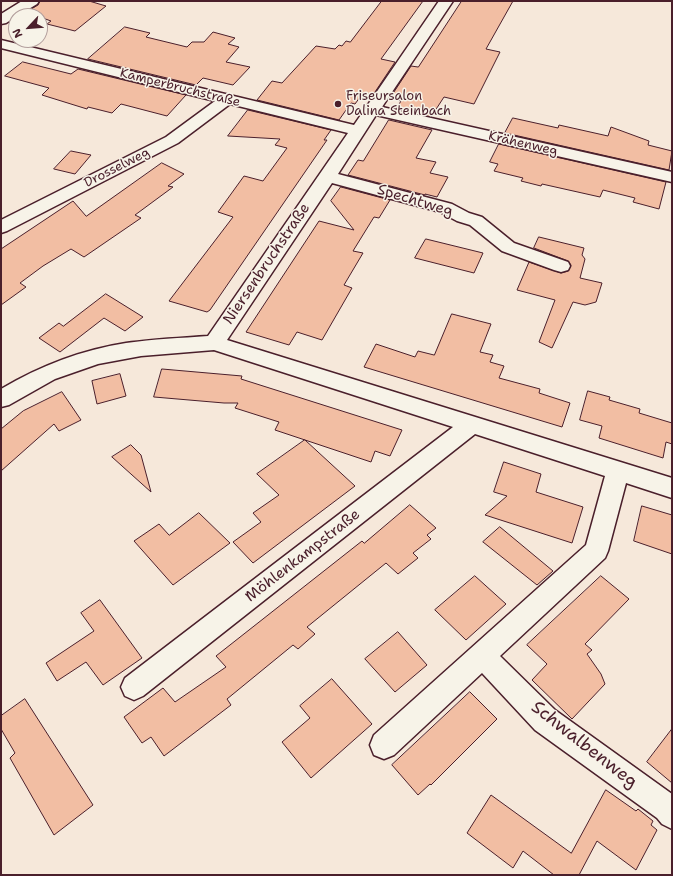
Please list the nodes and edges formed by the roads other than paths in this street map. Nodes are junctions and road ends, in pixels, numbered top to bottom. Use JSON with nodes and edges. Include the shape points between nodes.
{"nodes":[{"id":1,"x":32,"y":1,"type":"edge"},
{"id":2,"x":446,"y":1,"type":"edge"},
{"id":3,"x":1,"y":20,"type":"edge"},
{"id":4,"x":1,"y":44,"type":"edge"},
{"id":5,"x":227,"y":99,"type":"junction"},
{"id":6,"x":373,"y":110,"type":"junction"},
{"id":7,"x":359,"y":131,"type":"junction"},
{"id":8,"x":327,"y":176,"type":"junction"},
{"id":9,"x":672,"y":177,"type":"edge"},
{"id":10,"x":1,"y":227,"type":"edge"},
{"id":11,"x":561,"y":266,"type":"dead end"},
{"id":12,"x":214,"y":343,"type":"junction"},
{"id":13,"x":1,"y":399,"type":"edge"},
{"id":14,"x":472,"y":425,"type":"junction"},
{"id":15,"x":618,"y":472,"type":"junction"},
{"id":16,"x":672,"y":488,"type":"edge"},
{"id":17,"x":482,"y":656,"type":"junction"},
{"id":18,"x":134,"y":687,"type":"dead end"},
{"id":19,"x":384,"y":745,"type":"dead end"},
{"id":20,"x":672,"y":814,"type":"edge"}],
"edges":[{"from":1,"to":3,"type":"street"},
{"from":2,"to":6,"type":"street","name":"Niersenbruchstraße"},
{"from":4,"to":5,"type":"street","name":"Kamperbruchstraße"},
{"from":5,"to":7,"type":"street","name":"Kamperbruchstraße"},
{"from":5,"to":10,"type":"street","name":"Drosselweg","via":[[172,140]]},
{"from":6,"to":7,"type":"street","name":"Niersenbruchstraße"},
{"from":6,"to":9,"type":"street","name":"Krähenweg"},
{"from":7,"to":8,"type":"street","name":"Niersenbruchstraße"},
{"from":8,"to":11,"type":"street","name":"Spechtweg","via":[[446,208],[476,221],[508,247]]},
{"from":8,"to":12,"type":"street","name":"Niersenbruchstraße"},
{"from":12,"to":13,"type":"street","via":[[143,348],[98,356],[48,374]]},
{"from":12,"to":14,"type":"street"},
{"from":14,"to":15,"type":"street"},
{"from":14,"to":18,"type":"street","name":"Möhlenkampstraße"},
{"from":15,"to":16,"type":"street"},
{"from":15,"to":17,"type":"street","via":[[596,551]]},
{"from":17,"to":19,"type":"street"},
{"from":17,"to":20,"type":"street","name":"Schwalbenweg","via":[[545,720]]}]}
